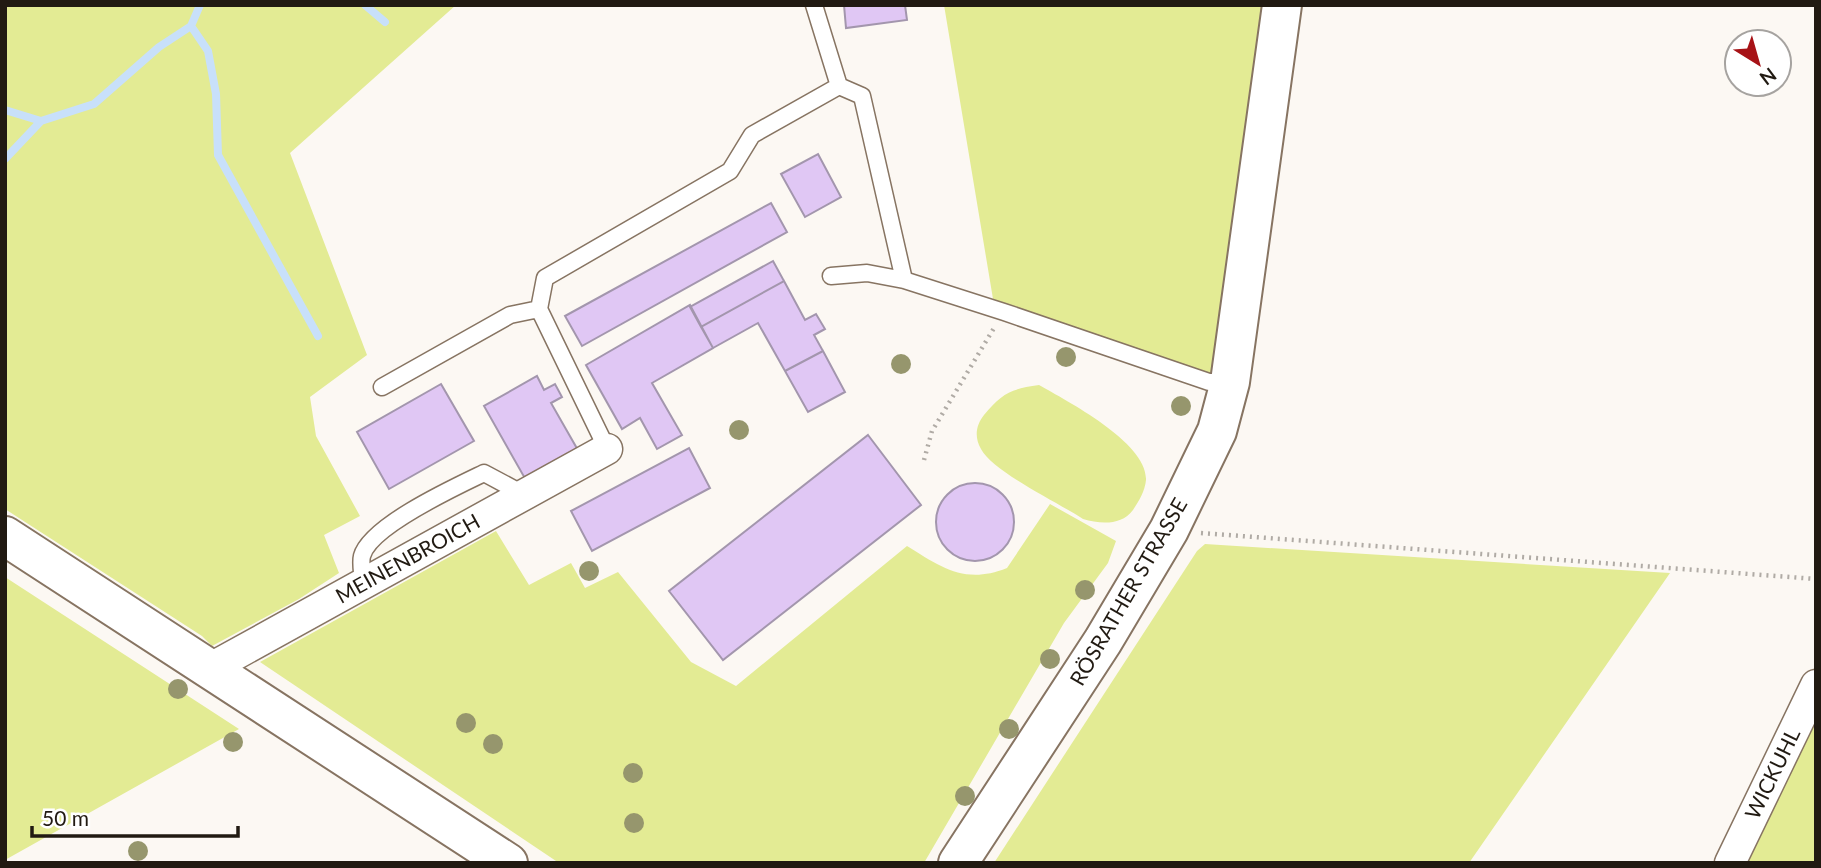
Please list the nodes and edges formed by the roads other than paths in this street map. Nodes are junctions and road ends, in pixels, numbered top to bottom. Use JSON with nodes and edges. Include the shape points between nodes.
{"nodes":[{"id":1,"x":814,"y":5,"type":"edge"},
{"id":2,"x":1282,"y":5,"type":"edge"},
{"id":3,"x":839,"y":86,"type":"junction"},
{"id":4,"x":831,"y":276,"type":"dead end"},
{"id":5,"x":904,"y":280,"type":"junction"},
{"id":6,"x":539,"y":309,"type":"junction"},
{"id":7,"x":1230,"y":382,"type":"junction"},
{"id":8,"x":382,"y":387,"type":"dead end"},
{"id":9,"x":607,"y":449,"type":"joint"},
{"id":10,"x":525,"y":495,"type":"junction"},
{"id":11,"x":5,"y":536,"type":"edge"},
{"id":12,"x":363,"y":584,"type":"junction"},
{"id":13,"x":209,"y":669,"type":"junction"},
{"id":14,"x":1816,"y":685,"type":"edge"},
{"id":15,"x":508,"y":863,"type":"edge"},
{"id":16,"x":958,"y":863,"type":"edge"},
{"id":17,"x":1730,"y":863,"type":"edge"}],
"edges":[{"from":1,"to":3,"type":"lane"},
{"from":2,"to":7,"type":"street","name":"RÖSRATHER STRASSE"},
{"from":3,"to":5,"type":"lane","via":[[862,96]]},
{"from":3,"to":6,"type":"lane","via":[[752,135],[730,172],[545,278]]},
{"from":4,"to":5,"type":"lane","via":[[867,273]]},
{"from":5,"to":7,"type":"lane","via":[[1209,382]]},
{"from":6,"to":8,"type":"lane","via":[[510,315]]},
{"from":6,"to":9,"type":"lane"},
{"from":7,"to":16,"type":"street","name":"RÖSRATHER STRASSE","via":[[1217,431],[1169,530],[1103,641]]},
{"from":9,"to":10,"type":"street","name":"MEINENBROICH"},
{"from":10,"to":12,"type":"street","name":"MEINENBROICH"},
{"from":10,"to":12,"type":"lane","via":[[484,473],[433,498],[375,535],[362,556]]},
{"from":11,"to":13,"type":"street"},
{"from":12,"to":13,"type":"street","name":"MEINENBROICH"},
{"from":13,"to":15,"type":"street"},
{"from":14,"to":17,"type":"street","name":"WICKUHL"}]}
